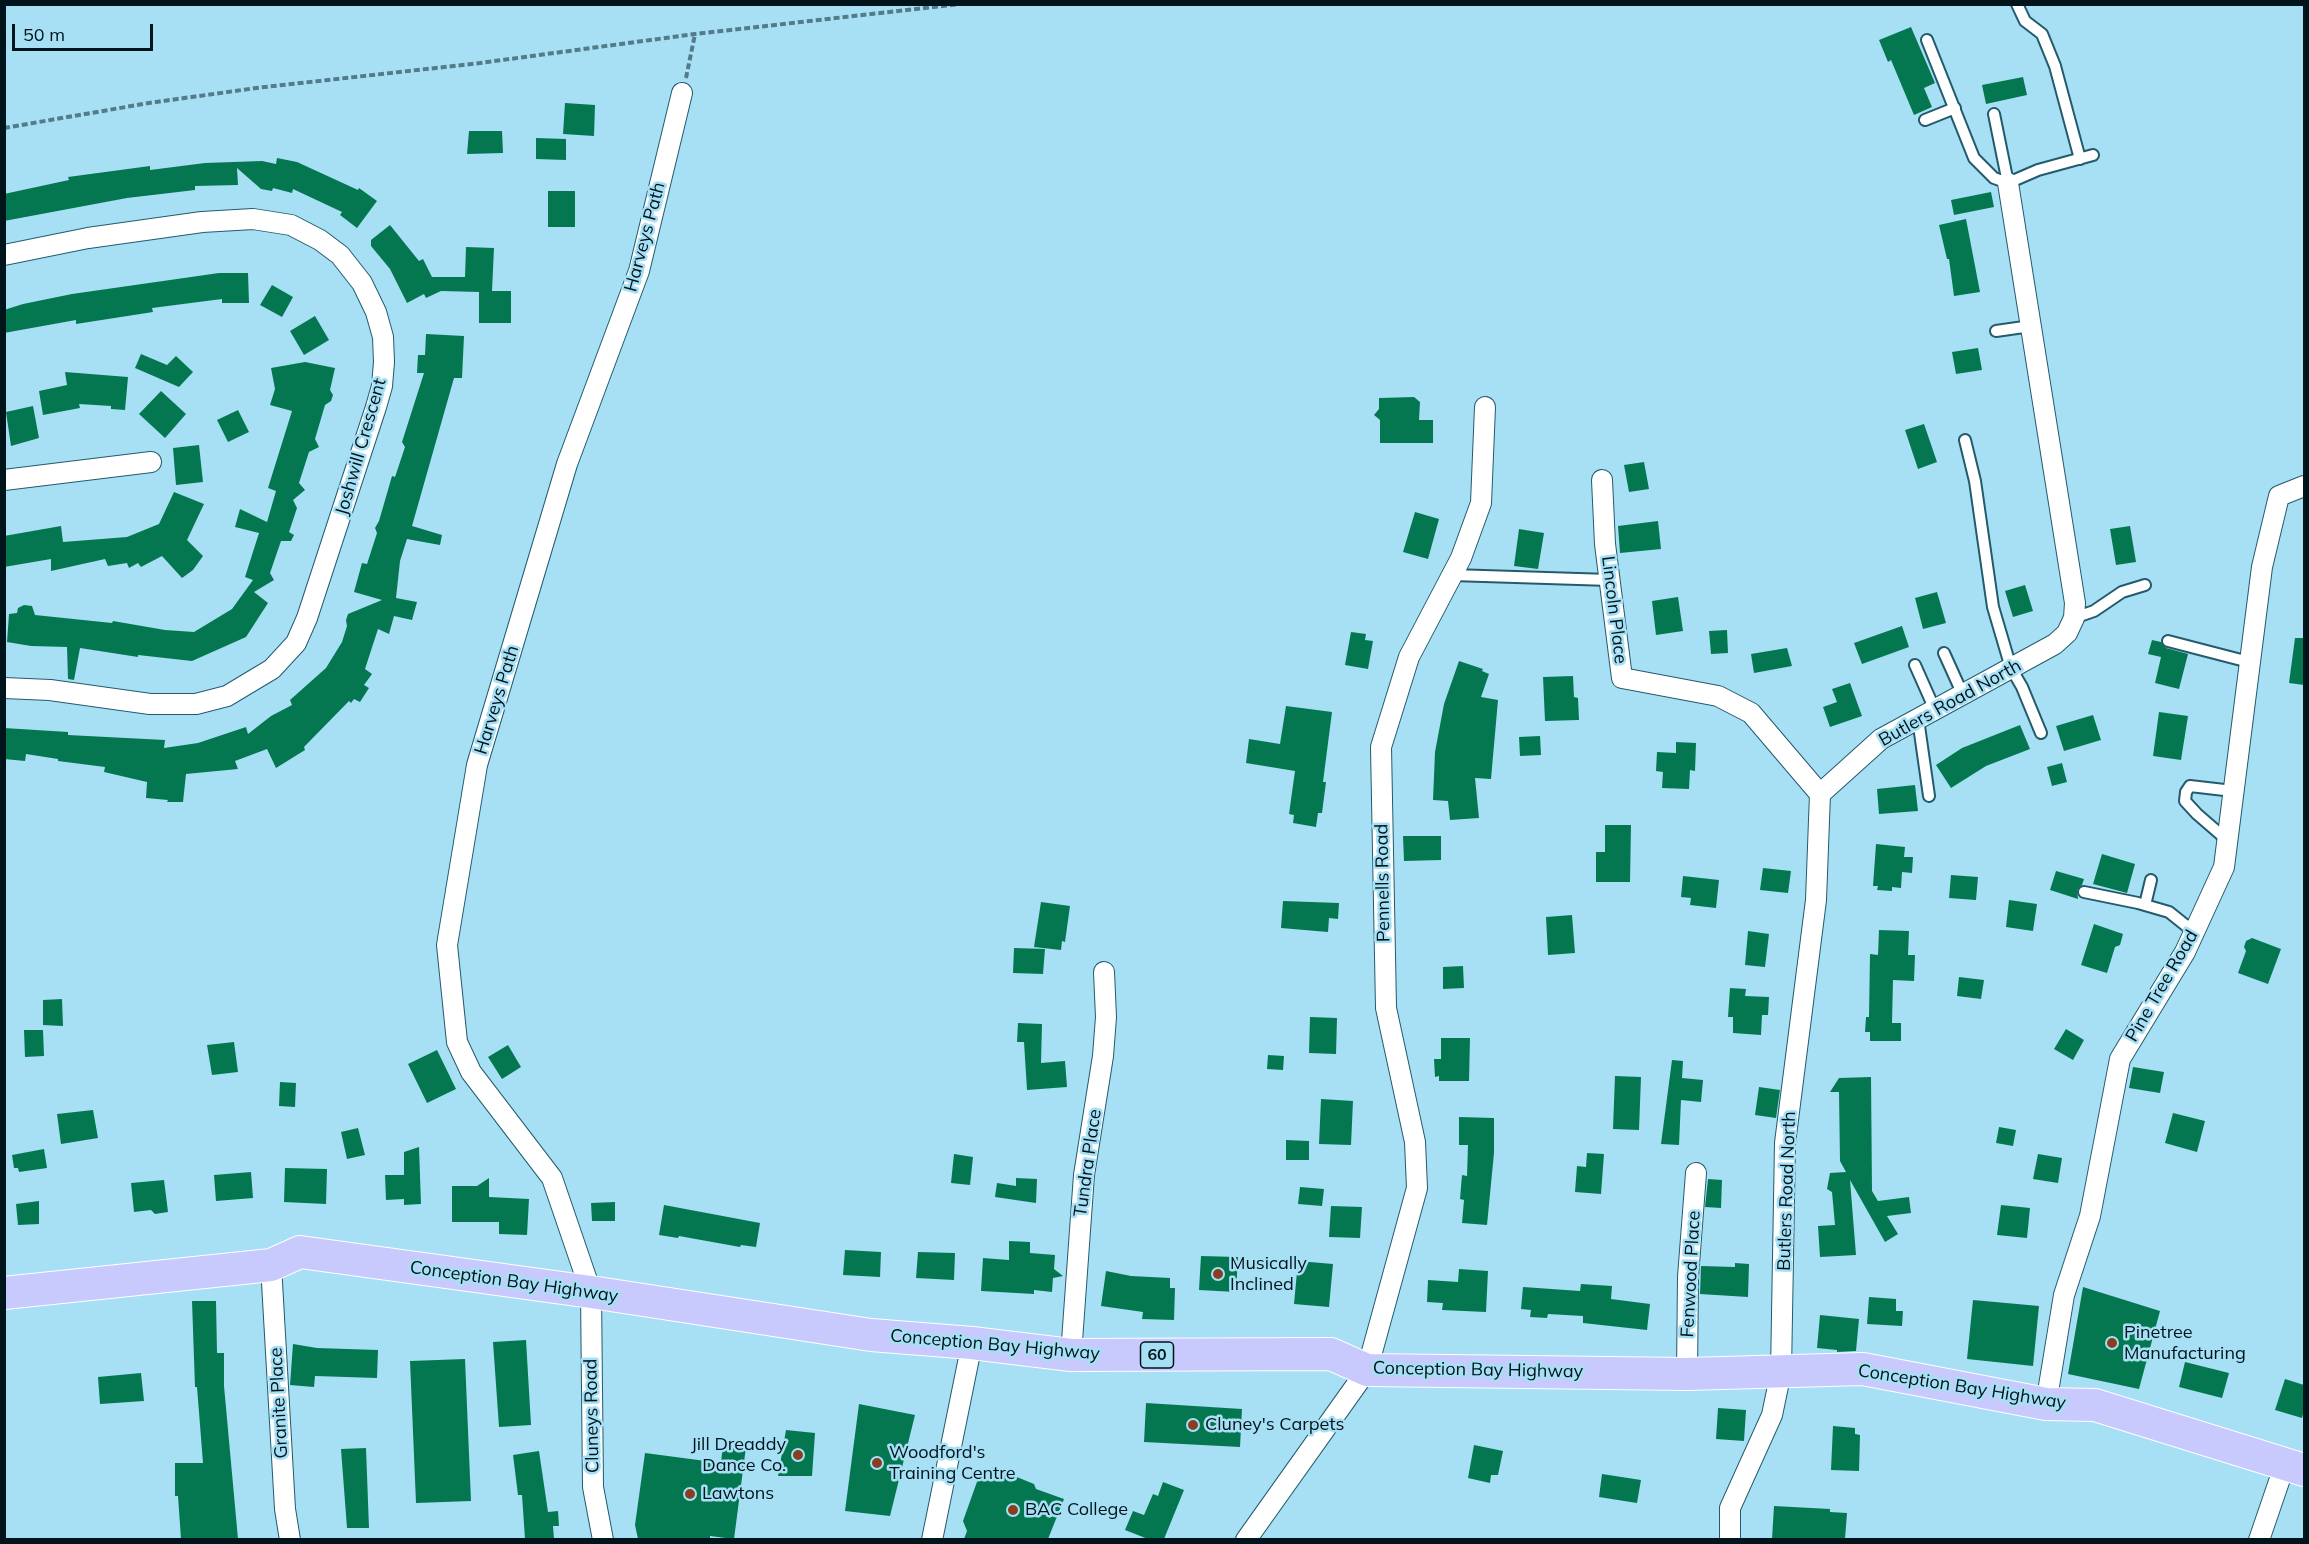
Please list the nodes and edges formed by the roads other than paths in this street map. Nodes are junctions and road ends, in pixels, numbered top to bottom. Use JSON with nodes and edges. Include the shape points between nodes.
{"nodes":[{"id":1,"x":2017,"y":4,"type":"edge"},
{"id":2,"x":1927,"y":40,"type":"dead end"},
{"id":3,"x":682,"y":93,"type":"road end"},
{"id":4,"x":1954,"y":108,"type":"junction"},
{"id":5,"x":1994,"y":114,"type":"dead end"},
{"id":6,"x":1925,"y":120,"type":"dead end"},
{"id":7,"x":2093,"y":155,"type":"dead end"},
{"id":8,"x":2080,"y":159,"type":"junction"},
{"id":9,"x":2008,"y":183,"type":"junction"},
{"id":10,"x":4,"y":255,"type":"edge"},
{"id":11,"x":2031,"y":326,"type":"junction"},
{"id":12,"x":1996,"y":331,"type":"dead end"},
{"id":13,"x":1485,"y":407,"type":"dead end"},
{"id":14,"x":1965,"y":440,"type":"dead end"},
{"id":15,"x":151,"y":462,"type":"dead end"},
{"id":16,"x":4,"y":480,"type":"edge"},
{"id":17,"x":1602,"y":480,"type":"dead end"},
{"id":18,"x":2304,"y":486,"type":"edge"},
{"id":19,"x":1452,"y":575,"type":"junction"},
{"id":20,"x":1610,"y":580,"type":"junction"},
{"id":21,"x":2145,"y":585,"type":"dead end"},
{"id":22,"x":2074,"y":618,"type":"junction"},
{"id":23,"x":2168,"y":641,"type":"dead end"},
{"id":24,"x":1944,"y":653,"type":"dead end"},
{"id":25,"x":2249,"y":663,"type":"junction"},
{"id":26,"x":1915,"y":665,"type":"dead end"},
{"id":27,"x":2012,"y":668,"type":"junction"},
{"id":28,"x":4,"y":688,"type":"edge"},
{"id":29,"x":1963,"y":695,"type":"junction"},
{"id":30,"x":1926,"y":715,"type":"junction"},
{"id":31,"x":2041,"y":733,"type":"dead end"},
{"id":32,"x":2233,"y":791,"type":"junction"},
{"id":33,"x":1820,"y":794,"type":"junction"},
{"id":34,"x":1929,"y":796,"type":"dead end"},
{"id":35,"x":2227,"y":840,"type":"junction"},
{"id":36,"x":2151,"y":880,"type":"dead end"},
{"id":37,"x":2084,"y":892,"type":"dead end"},
{"id":38,"x":2145,"y":905,"type":"junction"},
{"id":39,"x":2194,"y":932,"type":"junction"},
{"id":40,"x":1104,"y":972,"type":"dead end"},
{"id":41,"x":1696,"y":1173,"type":"dead end"},
{"id":42,"x":271,"y":1265,"type":"junction"},
{"id":43,"x":591,"y":1292,"type":"junction"},
{"id":44,"x":4,"y":1293,"type":"edge"},
{"id":45,"x":972,"y":1343,"type":"junction"},
{"id":46,"x":1071,"y":1355,"type":"junction"},
{"id":47,"x":1367,"y":1370,"type":"junction"},
{"id":48,"x":1781,"y":1372,"type":"junction"},
{"id":49,"x":1687,"y":1374,"type":"junction"},
{"id":50,"x":2046,"y":1404,"type":"junction"},
{"id":51,"x":2295,"y":1467,"type":"edge"},
{"id":52,"x":290,"y":1539,"type":"edge"},
{"id":53,"x":603,"y":1539,"type":"edge"},
{"id":54,"x":932,"y":1539,"type":"edge"},
{"id":55,"x":1246,"y":1539,"type":"edge"},
{"id":56,"x":1730,"y":1539,"type":"edge"},
{"id":57,"x":2259,"y":1539,"type":"edge"}],
"edges":[{"from":1,"to":8,"type":"lane","via":[[2025,21],[2042,34],[2055,66]]},
{"from":2,"to":4,"type":"lane"},
{"from":3,"to":43,"type":"street","name":"Harveys Path","via":[[639,271],[567,464],[477,765],[447,945],[457,1042],[471,1072],[552,1178]]},
{"from":4,"to":6,"type":"lane"},
{"from":4,"to":9,"type":"lane","via":[[1974,158],[1994,178]]},
{"from":5,"to":9,"type":"lane"},
{"from":7,"to":8,"type":"lane"},
{"from":8,"to":9,"type":"lane"},
{"from":9,"to":11,"type":"street"},
{"from":10,"to":28,"type":"street","name":"Joshwill Crescent","via":[[202,222],[253,219],[291,225],[340,255],[362,283],[383,337],[384,362],[376,407],[308,618],[296,643],[272,669],[227,696],[196,704],[150,704],[50,690]]},
{"from":11,"to":12,"type":"lane"},
{"from":11,"to":22,"type":"street","via":[[2074,595]]},
{"from":13,"to":19,"type":"street","name":"Pennells Road","via":[[1481,503]]},
{"from":14,"to":27,"type":"lane","via":[[1975,481],[1993,607]]},
{"from":15,"to":16,"type":"street"},
{"from":17,"to":20,"type":"street","name":"Lincoln Place"},
{"from":18,"to":25,"type":"street","name":"Pine Tree Road","via":[[2279,496],[2262,567]]},
{"from":19,"to":20,"type":"lane"},
{"from":19,"to":47,"type":"street","name":"Pennells Road","via":[[1409,657],[1381,747],[1386,1008],[1415,1142],[1417,1188]]},
{"from":20,"to":33,"type":"street","name":"Lincoln Place","via":[[1622,678],[1718,696],[1751,713]]},
{"from":21,"to":22,"type":"lane","via":[[2122,592],[2094,611]]},
{"from":22,"to":27,"type":"street","name":"Butlers Road North","via":[[2067,633],[2055,644]]},
{"from":23,"to":25,"type":"lane"},
{"from":24,"to":29,"type":"lane"},
{"from":25,"to":32,"type":"street","name":"Pine Tree Road"},
{"from":26,"to":30,"type":"lane"},
{"from":27,"to":29,"type":"street","name":"Butlers Road North"},
{"from":27,"to":31,"type":"lane"},
{"from":29,"to":30,"type":"street","name":"Butlers Road North"},
{"from":30,"to":33,"type":"street","name":"Butlers Road North","via":[[1881,739]]},
{"from":30,"to":34,"type":"lane"},
{"from":32,"to":35,"type":"street","name":"Pine Tree Road"},
{"from":32,"to":35,"type":"lane","via":[[2190,786],[2186,792],[2185,801],[2196,814]]},
{"from":33,"to":48,"type":"street","name":"Butlers Road North","via":[[1816,900],[1785,1143]]},
{"from":35,"to":39,"type":"street","name":"Pine Tree Road","via":[[2224,867]]},
{"from":36,"to":38,"type":"lane"},
{"from":37,"to":38,"type":"lane"},
{"from":38,"to":39,"type":"lane","via":[[2169,912]]},
{"from":39,"to":50,"type":"street","name":"Pine Tree Road","via":[[2186,952],[2120,1059],[2090,1216],[2064,1295]]},
{"from":40,"to":46,"type":"street","name":"Tundra Place","via":[[1103,1056],[1084,1174]]},
{"from":41,"to":49,"type":"street","name":"Fenwood Place","via":[[1688,1277]]},
{"from":42,"to":43,"type":"main road","name":"Conception Bay Highway","number":"60","via":[[300,1252]]},
{"from":42,"to":44,"type":"main road","name":"Conception Bay Highway","number":"60"},
{"from":42,"to":52,"type":"street","name":"Granite Place"},
{"from":43,"to":45,"type":"main road","name":"Conception Bay Highway","number":"60","via":[[871,1335]]},
{"from":43,"to":53,"type":"street","name":"Cluneys Road","via":[[593,1487]]},
{"from":45,"to":46,"type":"main road","name":"Conception Bay Highway","number":"60"},
{"from":45,"to":54,"type":"street"},
{"from":46,"to":47,"type":"main road","name":"Conception Bay Highway","number":"60","via":[[1330,1354]]},
{"from":47,"to":49,"type":"main road","name":"Conception Bay Highway","number":"60"},
{"from":47,"to":55,"type":"street"},
{"from":48,"to":49,"type":"main road","name":"Conception Bay Highway","number":"60"},
{"from":48,"to":50,"type":"main road","name":"Conception Bay Highway","number":"60","via":[[1863,1369]]},
{"from":48,"to":56,"type":"street","name":"Butlers Road North","via":[[1772,1415],[1730,1508]]},
{"from":50,"to":51,"type":"main road","name":"Conception Bay Highway","number":"60","via":[[2096,1406]]},
{"from":51,"to":57,"type":"street"}]}
